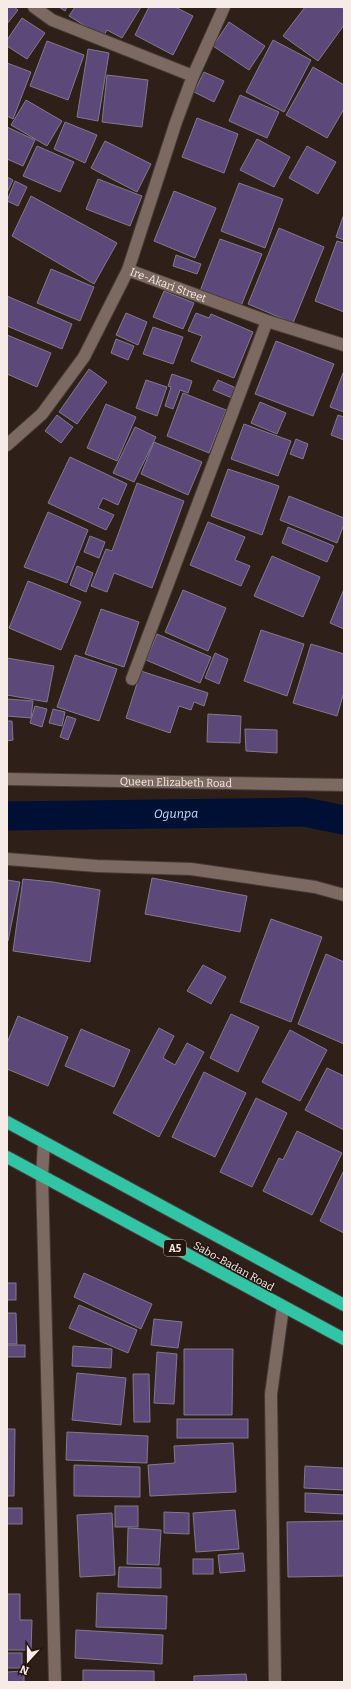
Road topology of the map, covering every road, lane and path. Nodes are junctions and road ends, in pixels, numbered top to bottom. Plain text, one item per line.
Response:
1 (34, 7) edge
2 (224, 7) edge
3 (192, 76) junction
4 (128, 270) junction
5 (267, 321) junction
6 (344, 345) edge
7 (7, 445) edge
8 (132, 679) dead end
9 (7, 779) edge
10 (344, 785) edge
11 (7, 859) edge
12 (344, 895) edge
13 (7, 1122) edge
14 (44, 1143) junction
15 (7, 1157) edge
16 (42, 1176) junction
17 (344, 1305) edge
18 (283, 1307) junction
19 (344, 1339) edge
20 (55, 1682) edge
21 (275, 1682) edge

1 - 3 street
2 - 3 street
3 - 4 street
4 - 5 street, Ire-Akari Street
4 - 7 street, Ire-Akari Street
5 - 6 street, Ire-Akari Street
5 - 8 street
9 - 10 street, Queen Elizabeth Road
11 - 12 street
13 - 14 highway, Sabo-Badan Road
14 - 16 street
14 - 17 highway, Sabo-Badan Road
15 - 16 highway, Sabo-Badan Road / A5
16 - 18 highway, Sabo-Badan Road / A5
16 - 20 street
18 - 19 highway, Sabo-Badan Road / A5
18 - 21 street

